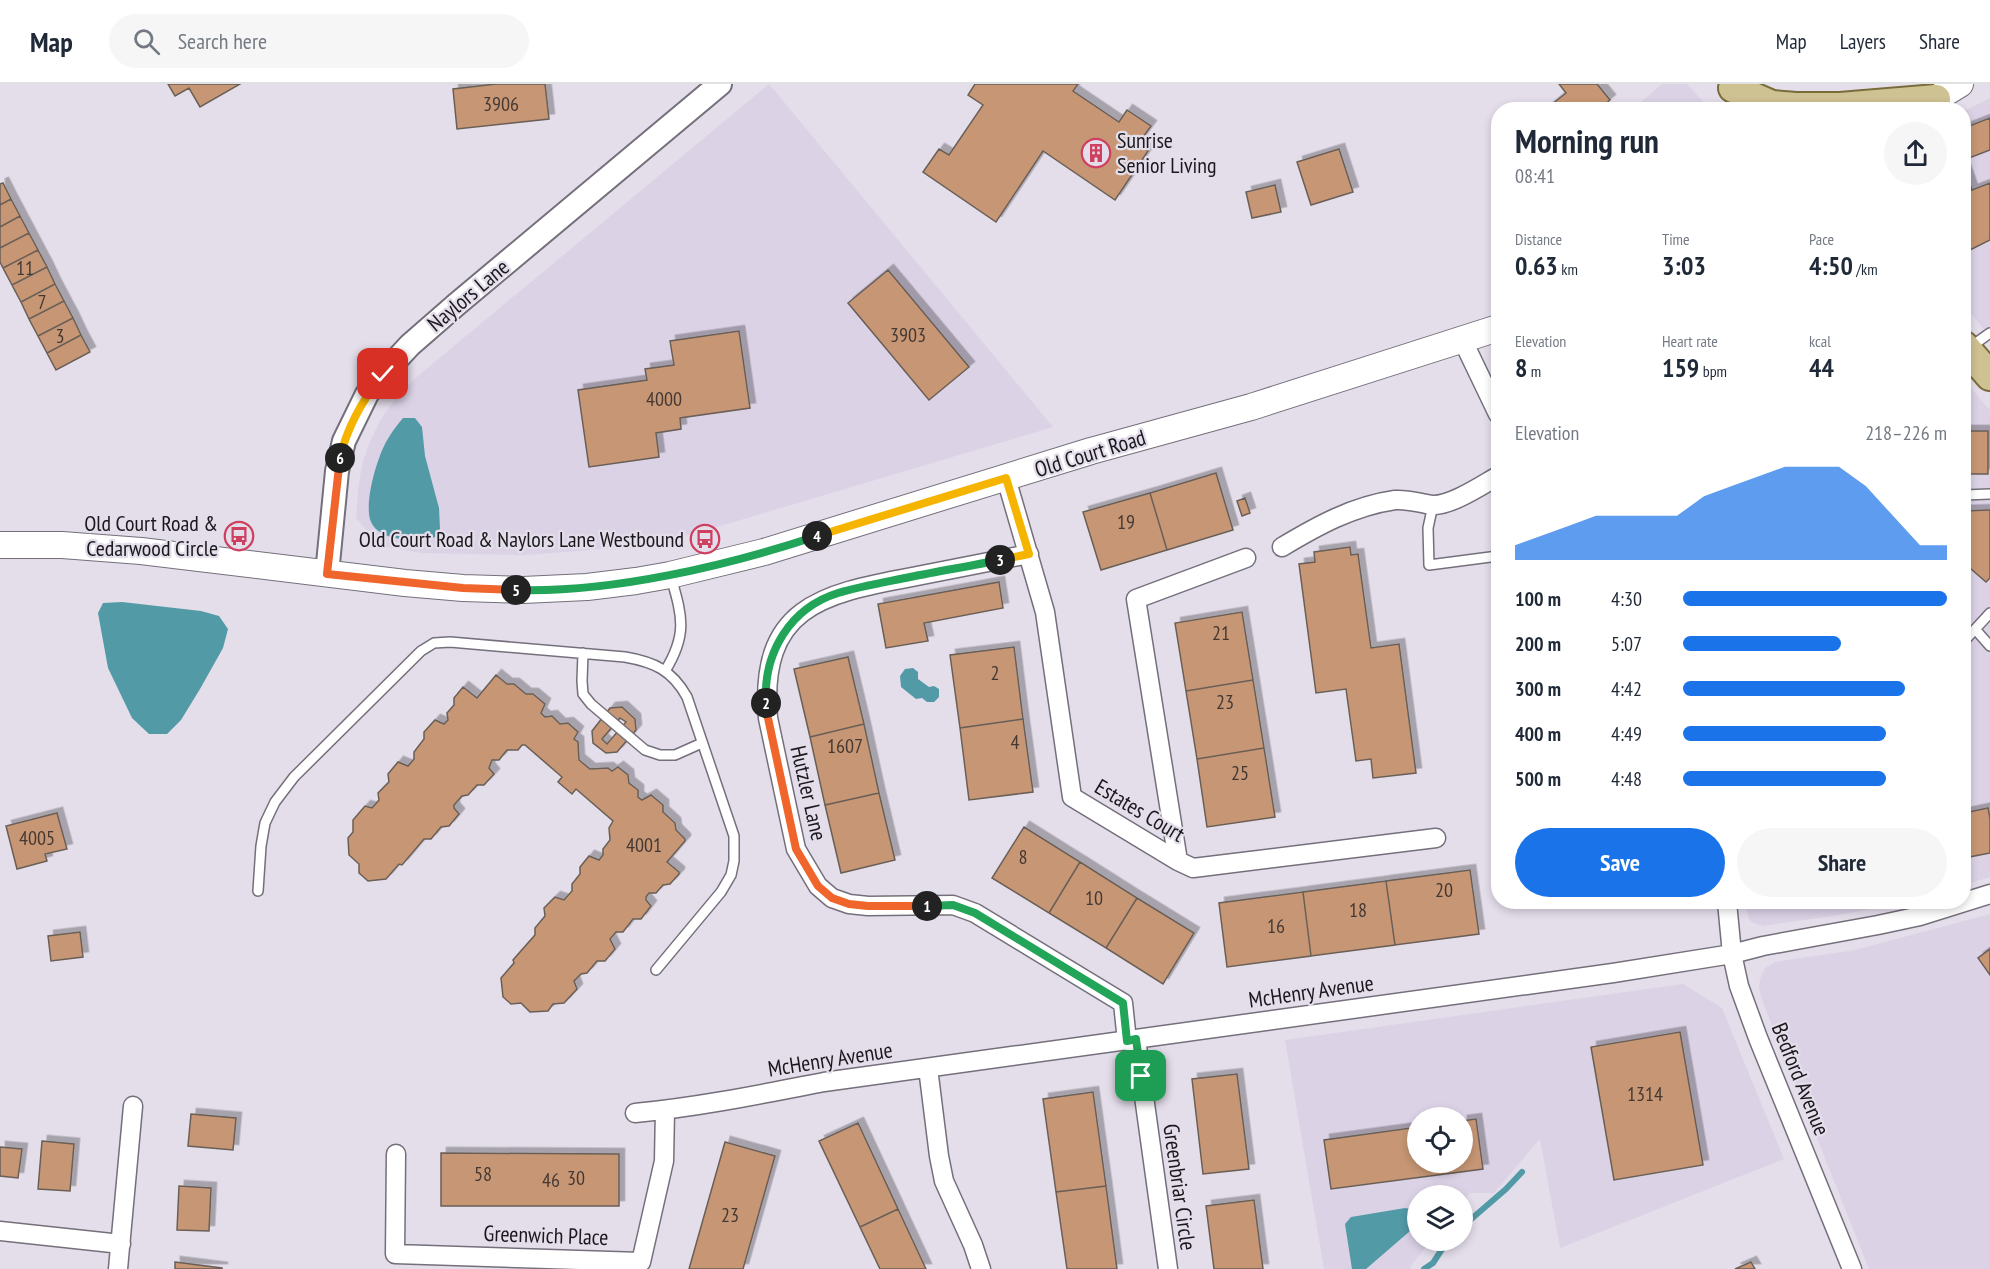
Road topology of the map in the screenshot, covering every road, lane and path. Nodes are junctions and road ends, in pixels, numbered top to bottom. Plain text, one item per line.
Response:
1 (720, 84) edge
2 (1960, 84) edge
3 (1730, 91) edge
4 (1743, 102) edge
5 (1763, 102) edge
6 (1930, 102) edge
7 (1491, 331) edge
8 (1990, 333) edge
9 (1463, 341) junction
10 (1971, 344) edge
11 (1971, 355) edge
12 (1990, 376) edge
13 (1491, 399) edge
14 (1006, 478) junction
15 (1491, 480) edge
16 (1990, 494) edge
17 (1971, 495) edge
18 (1433, 505) junction
19 (0, 545) edge
20 (1282, 547) dead end
21 (1029, 554) junction
22 (1491, 557) edge
23 (1246, 558) dead end
24 (327, 574) junction
25 (670, 574) junction
26 (1990, 613) edge
27 (1975, 629) junction
28 (1971, 634) edge
29 (1990, 646) edge
30 (583, 653) junction
31 (665, 671) junction
32 (702, 742) junction
33 (1436, 838) dead end
34 (1178, 861) junction
35 (258, 891) dead end
36 (1990, 894) edge
37 (1971, 900) edge
38 (1728, 909) edge
39 (1942, 909) edge
40 (1732, 954) junction
41 (656, 970) dead end
42 (1132, 1040) junction
43 (928, 1068) junction
44 (133, 1106) dead end
45 (665, 1110) junction
46 (635, 1113) dead end
47 (396, 1154) dead end
48 (0, 1231) edge
49 (121, 1244) junction
50 (118, 1269) edge
51 (981, 1269) edge
52 (1168, 1269) edge
53 (1852, 1269) edge

1 - 24 street, Naylors Lane
2 - 6 main road
3 - 4 main road
3 - 5 main road
7 - 9 main road, Old Court Road
8 - 10 lane
9 - 13 street
9 - 14 main road, Old Court Road
11 - 12 main road
14 - 21 street, Estates Court
14 - 25 main road, Old Court Road
15 - 18 street
16 - 17 lane
18 - 20 street
18 - 22 lane
19 - 24 main road, Old Court Road
21 - 34 street, Estates Court
21 - 42 street, Hutzler Lane
23 - 34 street
24 - 25 main road, Old Court Road
25 - 31 lane
26 - 27 lane
27 - 28 lane
27 - 29 lane
30 - 31 lane
30 - 32 lane
30 - 35 lane
31 - 32 lane
32 - 41 lane
33 - 34 street, Estates Court
36 - 37 street, McHenry Avenue
38 - 40 street, Bedford Avenue
39 - 40 street, McHenry Avenue
40 - 42 street, McHenry Avenue
40 - 53 street, Bedford Avenue
42 - 43 street, McHenry Avenue
42 - 52 street, Greenbriar Circle
43 - 45 street, McHenry Avenue
43 - 51 street
44 - 49 street
45 - 46 street, McHenry Avenue
45 - 47 street, Greenwich Place
48 - 49 street
49 - 50 street

